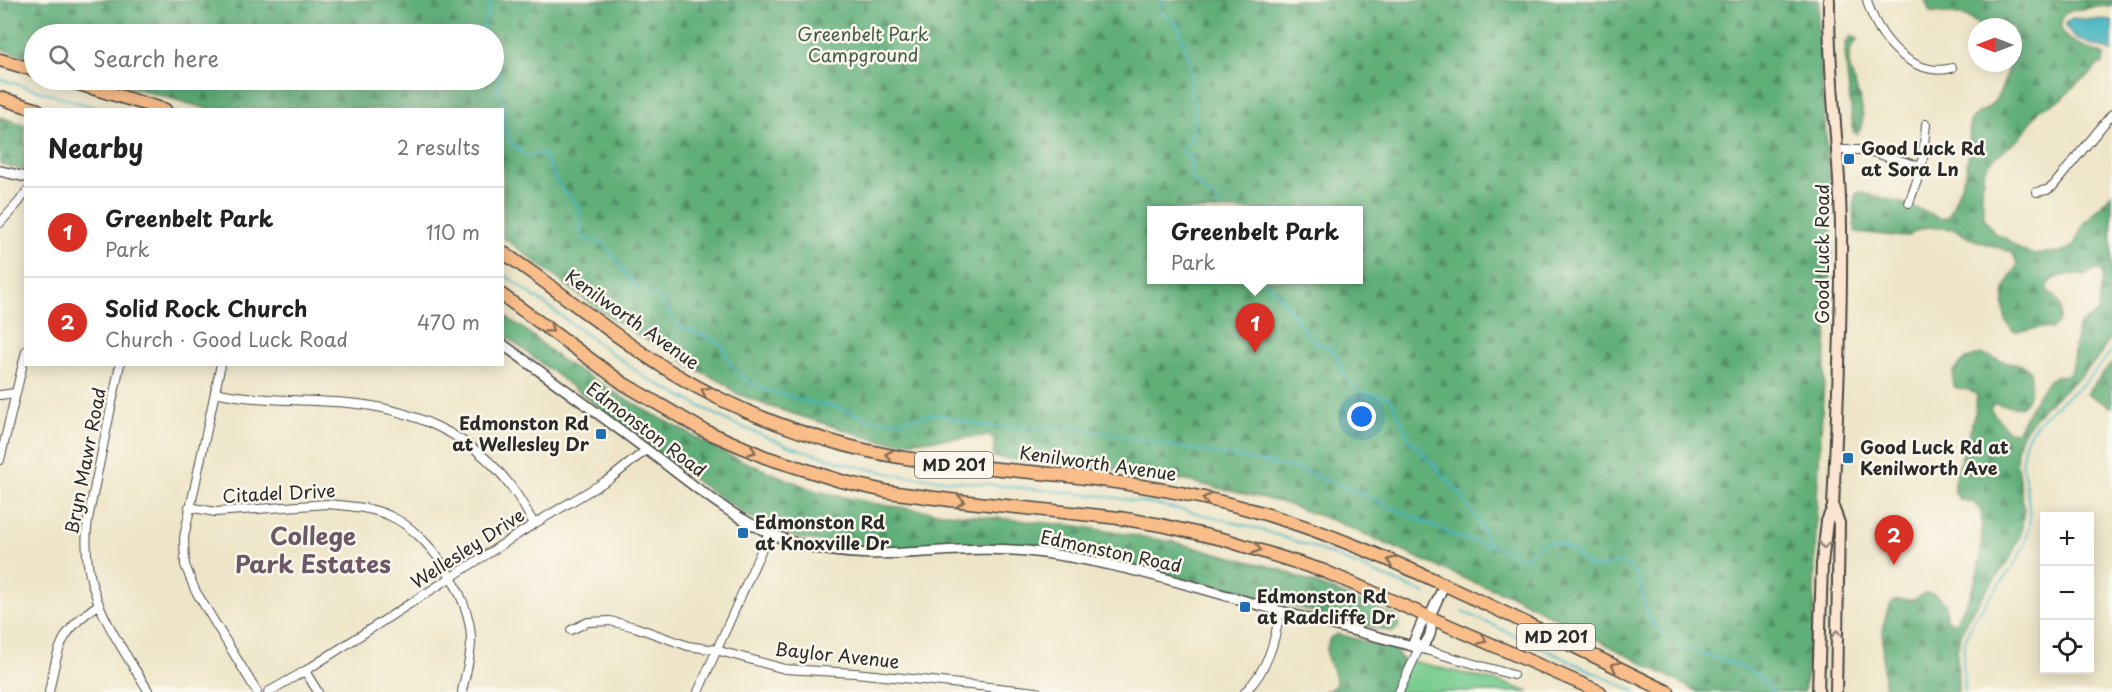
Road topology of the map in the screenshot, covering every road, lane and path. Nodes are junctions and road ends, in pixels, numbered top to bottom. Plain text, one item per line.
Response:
1 (1829, 0) edge
2 (1867, 0) edge
3 (0, 60) edge
4 (24, 67) edge
5 (1952, 68) dead end
6 (99, 90) edge
7 (0, 98) edge
8 (32, 108) edge
9 (158, 108) edge
10 (2112, 114) edge
11 (1926, 124) dead end
12 (1837, 150) junction
13 (1922, 166) junction
14 (0, 171) edge
15 (24, 177) edge
16 (2037, 192) dead end
17 (24, 195) edge
18 (1909, 203) dead end
19 (0, 223) edge
20 (504, 253) edge
21 (504, 296) edge
22 (504, 345) edge
23 (24, 359) edge
24 (120, 366) edge
25 (221, 366) edge
26 (15, 393) junction
27 (215, 393) junction
28 (0, 395) edge
29 (646, 450) junction
30 (0, 460) edge
31 (189, 507) junction
32 (1833, 507) junction
33 (534, 524) junction
34 (769, 532) junction
35 (451, 578) junction
36 (1444, 585) junction
37 (98, 605) junction
38 (1280, 611) junction
39 (1430, 616) junction
40 (571, 630) dead end
41 (1419, 648) junction
42 (716, 650) junction
43 (305, 670) junction
44 (1512, 675) dead end
45 (49, 692) edge
46 (148, 692) edge
47 (257, 692) edge
48 (268, 692) edge
49 (318, 692) edge
50 (462, 692) edge
51 (698, 692) edge
52 (1037, 692) edge
53 (1245, 692) edge
54 (1399, 692) edge
55 (1600, 692) edge
56 (1668, 692) edge
57 (1818, 692) edge
58 (1836, 692) edge

1 - 12 main road, Good Luck Road
2 - 5 street
3 - 4 main road
6 - 9 main road
7 - 8 main road
10 - 16 street
11 - 13 street
12 - 13 street
12 - 32 main road, Good Luck Road
13 - 18 street
14 - 15 street
17 - 19 street
36 -> 20 main road, Kenilworth Avenue / MD 201
21 -> 39 main road, MD 201
22 - 29 street, Edmonston Road
23 - 26 street
24 - 37 street, Bryn Mawr Road
25 - 27 street
26 - 28 street
26 - 30 street
27 - 31 street
27 - 33 street
29 - 33 street, Wellesley Drive
29 - 34 street, Edmonston Road
31 - 35 street, Citadel Drive
31 - 47 street
32 -> 57 main road, Good Luck Road
58 -> 32 main road, Good Luck Road
33 - 35 street, Wellesley Drive
34 - 38 street, Edmonston Road
34 - 42 street
35 - 43 street, Wellesley Drive
35 - 50 street, Citadel Drive
36 - 39 street
56 -> 36 main road, Kenilworth Avenue / MD 201
37 - 45 street
37 - 46 street, Bryn Mawr Road
38 - 41 street, Edmonston Road
38 - 53 street
39 - 41 street
39 -> 55 main road, MD 201
40 - 42 street, Baylor Avenue
41 - 44 street, Edmonston Road
41 - 54 street
42 - 51 street
42 - 52 street, Baylor Avenue
43 - 48 street, Wellesley Drive
43 - 49 street

